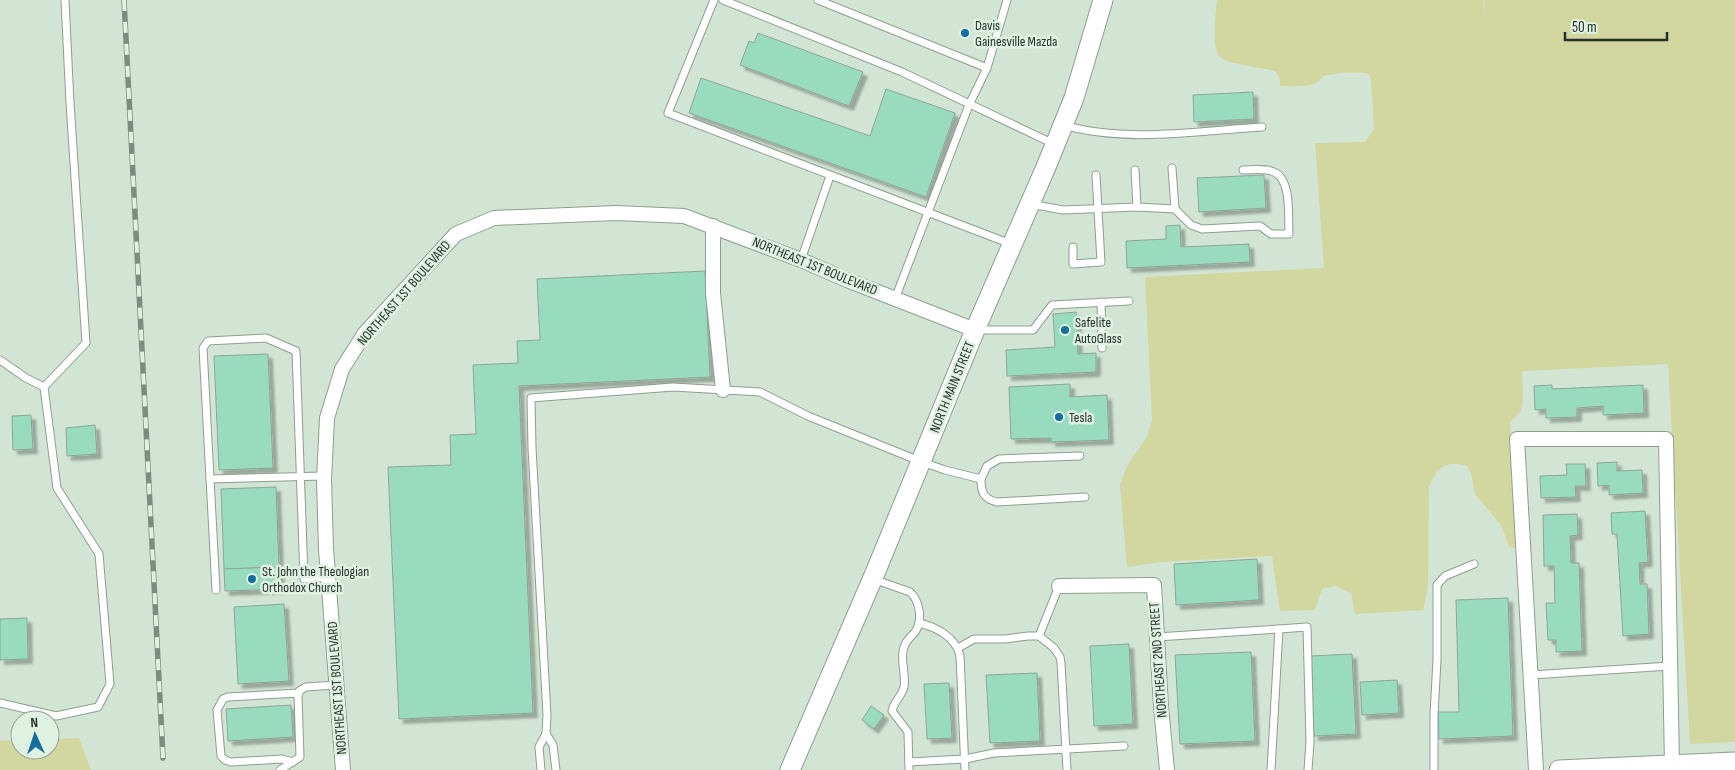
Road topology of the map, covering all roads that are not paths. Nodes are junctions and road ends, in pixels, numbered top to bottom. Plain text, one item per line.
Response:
1 (66, 0) edge
2 (714, 0) edge
3 (723, 0) edge
4 (818, 0) edge
5 (1007, 0) edge
6 (1103, 0) edge
7 (987, 68) junction
8 (969, 105) junction
9 (1062, 125) junction
10 (1262, 127) dead end
11 (1054, 144) junction
12 (1172, 168) dead end
13 (1135, 170) dead end
14 (1243, 170) dead end
15 (1096, 175) dead end
16 (830, 176) junction
17 (1030, 204) junction
18 (1137, 207) junction
19 (1098, 209) junction
20 (1175, 209) junction
21 (928, 213) junction
22 (713, 226) junction
23 (1012, 245) junction
24 (1073, 247) dead end
25 (801, 260) junction
26 (895, 299) junction
27 (1129, 301) dead end
28 (1100, 302) junction
29 (975, 330) junction
30 (1102, 348) dead end
31 (0, 360) edge
32 (44, 386) junction
33 (723, 390) junction
34 (1080, 456) dead end
35 (922, 462) junction
36 (299, 476) junction
37 (324, 476) junction
38 (210, 479) junction
39 (981, 479) junction
40 (1084, 497) dead end
41 (1474, 564) dead end
42 (328, 577) junction
43 (872, 579) junction
44 (1059, 586) joint
45 (216, 590) dead end
46 (919, 623) junction
47 (1279, 629) junction
48 (1039, 636) junction
49 (1157, 637) junction
50 (958, 648) junction
51 (1670, 666) junction
52 (1531, 675) junction
53 (336, 685) junction
54 (299, 693) junction
55 (0, 703) edge
56 (546, 734) junction
57 (1124, 746) dead end
58 (1066, 748) junction
59 (965, 759) junction
60 (292, 762) junction
61 (909, 762) junction
62 (1735, 762) edge
63 (1672, 765) junction
64 (1605, 769) edge
65 (280, 770) edge
66 (343, 770) edge
67 (541, 770) edge
68 (556, 770) edge
69 (790, 770) edge
70 (909, 770) edge
71 (966, 770) edge
72 (1067, 770) edge
73 (1167, 770) edge
74 (1271, 770) edge
75 (1308, 770) edge
76 (1434, 770) edge
77 (1536, 770) edge
78 (1559, 770) edge

1 - 32 lane
2 - 16 lane
3 - 8 lane
4 - 7 lane
5 - 7 lane
6 - 9 main road, NORTH MAIN STREET
7 - 8 lane
8 - 11 lane
8 - 21 lane
9 - 10 lane
9 - 11 main road, NORTH MAIN STREET
11 - 17 main road, NORTH MAIN STREET
12 - 20 lane
13 - 18 lane
14 - 20 lane
15 - 19 lane
16 - 21 lane
16 - 25 lane
17 - 19 lane
17 - 23 main road, NORTH MAIN STREET
18 - 19 lane
18 - 20 lane
19 - 24 lane
21 - 23 lane
21 - 26 lane
22 - 25 street, NORTHEAST 1ST BOULEVARD
22 - 33 street
22 - 37 street, NORTHEAST 1ST BOULEVARD
23 - 29 main road, NORTH MAIN STREET
25 - 26 street, NORTHEAST 1ST BOULEVARD
26 - 29 street, NORTHEAST 1ST BOULEVARD
27 - 28 lane
28 - 29 lane
28 - 30 lane
29 - 35 main road, NORTH MAIN STREET
31 - 32 lane
32 - 55 lane
33 - 35 lane
33 - 56 lane
34 - 39 lane
35 - 39 lane
35 - 43 main road, NORTH MAIN STREET
36 - 37 lane
36 - 38 lane
36 - 38 lane
36 - 42 lane
37 - 42 street, NORTHEAST 1ST BOULEVARD
38 - 45 lane
39 - 40 lane
41 - 76 lane
42 - 53 street, NORTHEAST 1ST BOULEVARD
43 - 46 lane
43 - 69 main road, NORTH MAIN STREET
44 - 48 lane
44 - 49 street, NORTHEAST 2ND STREET
46 - 50 lane
46 - 61 lane
47 - 49 lane
47 - 74 lane
47 - 75 lane
48 - 50 lane
48 - 58 lane
49 - 73 street, NORTHEAST 2ND STREET
50 - 59 lane
51 - 52 lane
51 - 52 street
51 - 63 street
52 - 77 street
53 - 54 lane
53 - 66 street, NORTHEAST 1ST BOULEVARD
54 - 60 lane
54 - 60 lane
56 - 67 lane
56 - 68 lane
57 - 58 lane
58 - 59 lane
58 - 72 lane
59 - 61 lane
59 - 71 lane
60 - 65 lane
61 - 70 lane
62 - 63 main road
63 - 64 main road
64 - 78 main road

